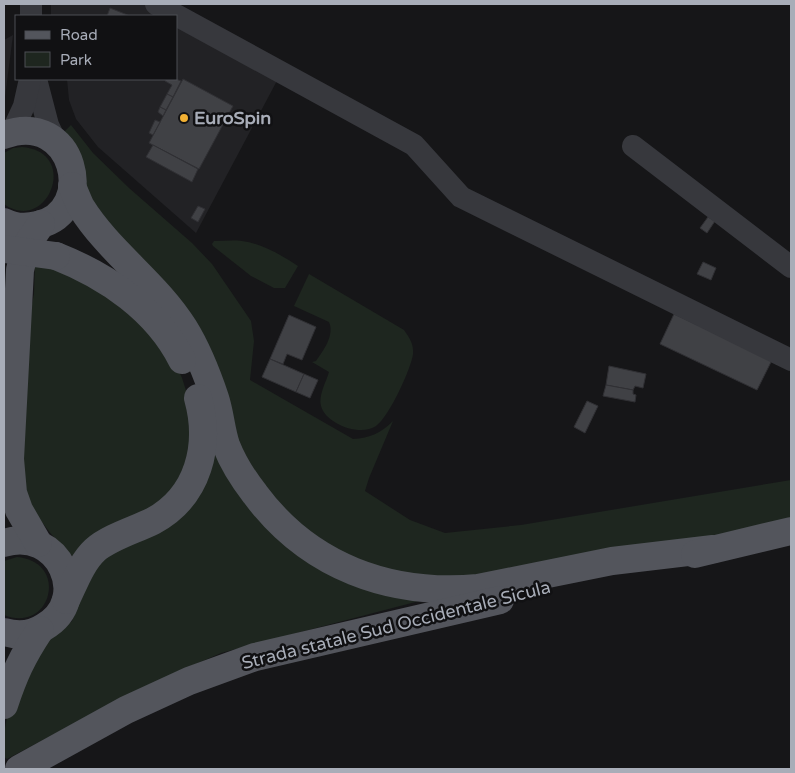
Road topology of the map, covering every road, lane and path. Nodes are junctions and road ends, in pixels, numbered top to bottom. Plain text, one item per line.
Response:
1 (156, 4) edge
2 (176, 15) edge
3 (178, 16) edge
4 (30, 80) edge
5 (36, 80) edge
6 (8, 134) edge
7 (56, 142) junction
8 (634, 146) dead end
9 (72, 186) junction
10 (4, 222) edge
11 (41, 224) junction
12 (4, 249) edge
13 (791, 267) edge
14 (791, 360) edge
15 (791, 530) edge
16 (4, 543) edge
17 (38, 543) junction
18 (713, 549) junction
19 (66, 600) junction
20 (40, 630) junction
21 (4, 632) edge
22 (4, 705) edge
23 (19, 769) edge

1 - 2 street
3 - 14 street
4 - 6 street
5 - 7 street
6 - 7 main road
7 - 9 main road
8 - 13 street
9 - 11 main road
9 - 18 main road
10 - 11 main road
11 - 17 main road
12 - 19 main road, bridge
15 - 18 main road, Strada statale Sud Occidentale Sicula
16 - 17 main road
17 - 19 main road
18 - 23 main road, Strada statale Sud Occidentale Sicula
19 - 20 main road
20 - 21 main road
20 - 22 main road

